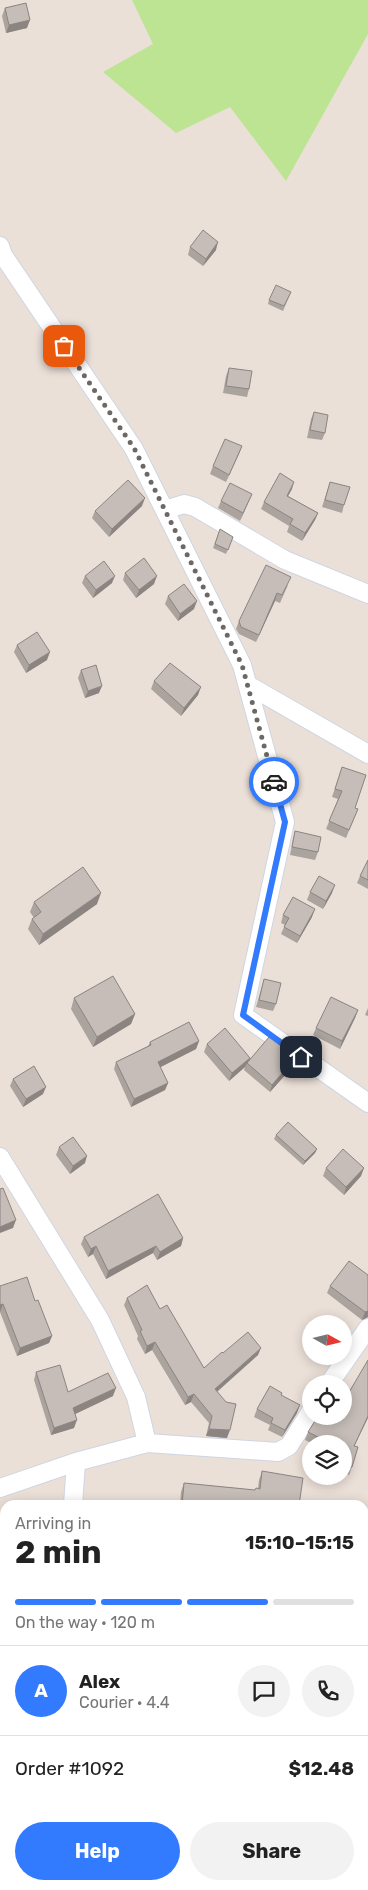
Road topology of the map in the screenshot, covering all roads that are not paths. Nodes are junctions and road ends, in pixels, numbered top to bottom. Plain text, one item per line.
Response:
1 (0, 246) edge
2 (164, 510) junction
3 (368, 594) edge
4 (248, 685) junction
5 (368, 754) edge
6 (368, 1103) edge
7 (0, 1157) edge
8 (368, 1328) edge
9 (335, 1375) edge
10 (302, 1425) edge
11 (147, 1443) junction
12 (76, 1462) junction
13 (0, 1488) edge
14 (74, 1500) edge

1 - 2 street
2 - 3 street
2 - 4 street
4 - 5 street
4 - 6 street
7 - 11 street
8 - 9 street
10 - 11 street
11 - 12 street
12 - 13 street
12 - 14 street

